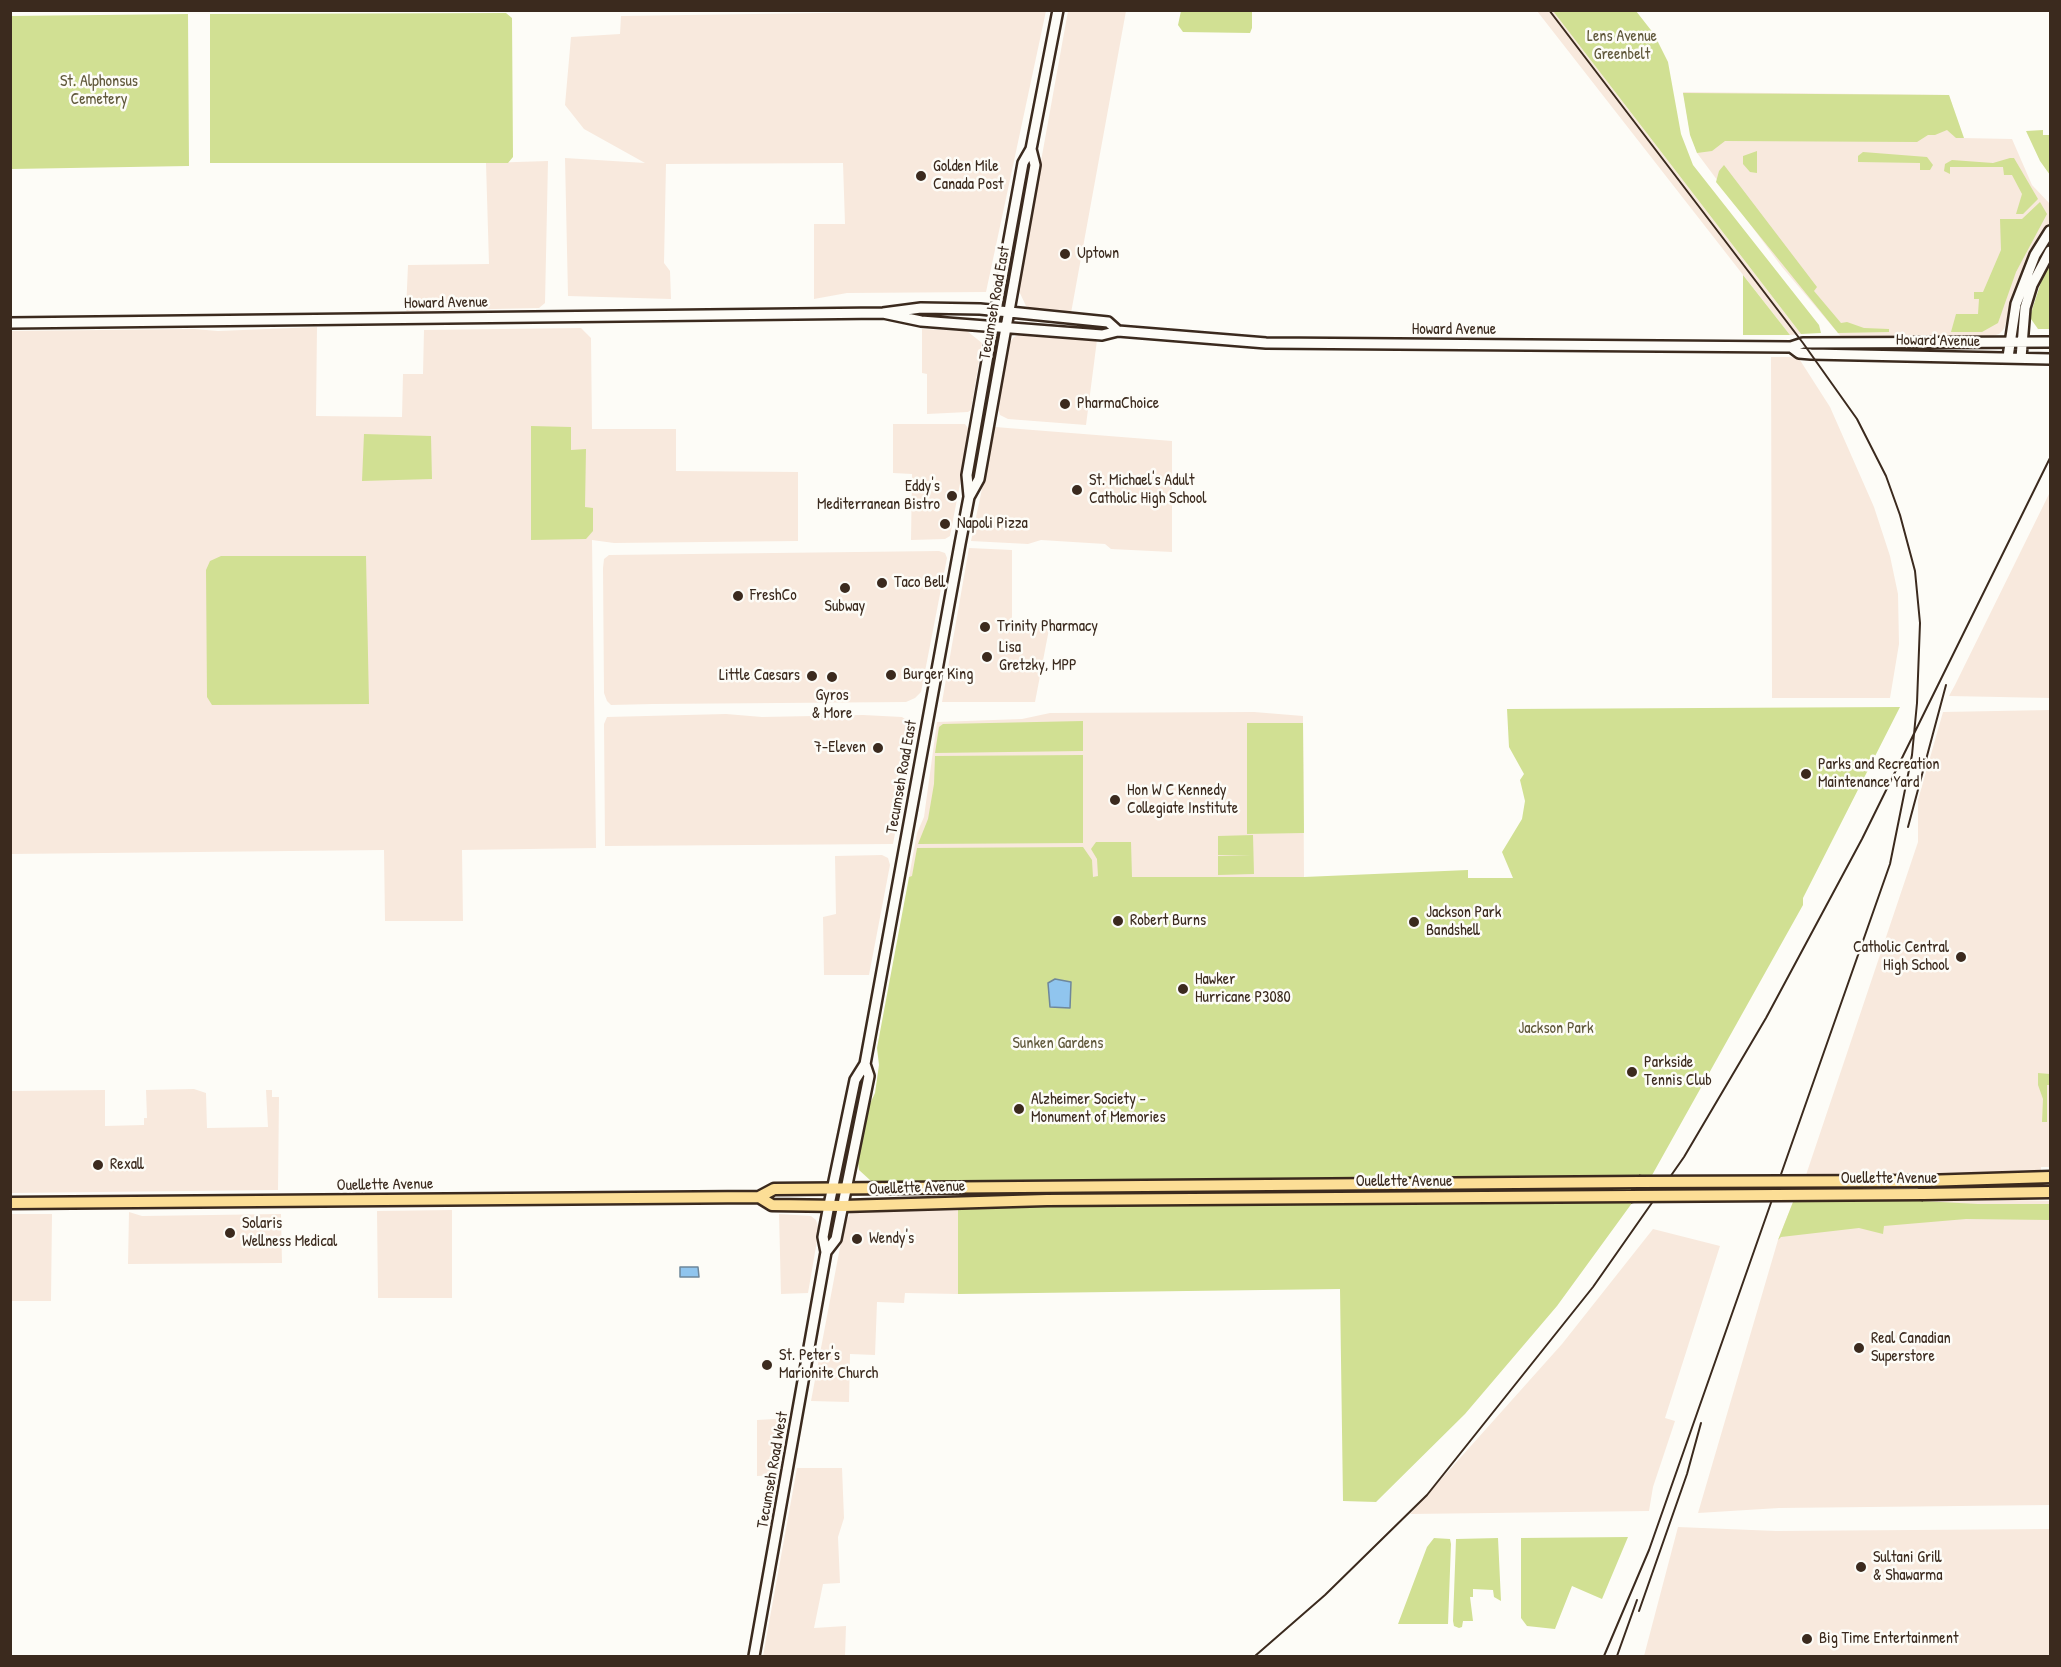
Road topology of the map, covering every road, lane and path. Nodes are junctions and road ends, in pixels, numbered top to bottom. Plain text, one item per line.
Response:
1 (1058, 10) edge
2 (1031, 149) junction
3 (2050, 231) edge
4 (2050, 251) edge
5 (996, 310) junction
6 (1008, 312) junction
7 (883, 313) junction
8 (10, 323) edge
9 (994, 325) junction
10 (1006, 327) junction
11 (1118, 331) junction
12 (2009, 340) junction
13 (2022, 340) junction
14 (2050, 342) edge
15 (1791, 347) junction
16 (2008, 357) junction
17 (2021, 358) junction
18 (2050, 359) edge
19 (969, 496) junction
20 (865, 1064) junction
21 (2050, 1177) edge
22 (832, 1189) junction
23 (846, 1190) junction
24 (2050, 1192) edge
25 (759, 1197) junction
26 (10, 1203) edge
27 (829, 1206) junction
28 (843, 1206) junction
29 (826, 1252) junction
30 (754, 1656) edge

1 - 2 main road, Tecumseh Road East
2 - 5 main road, Tecumseh Road East
2 - 6 main road, Tecumseh Road East
3 - 12 main road
4 - 13 main road
5 - 6 main road, Howard Avenue
5 - 7 main road, Howard Avenue
5 - 9 main road, Tecumseh Road East
6 - 10 main road, Tecumseh Road East
6 - 11 main road, Howard Avenue
7 - 8 main road, Howard Avenue
7 - 9 main road, Howard Avenue
9 - 10 main road, Howard Avenue
9 - 19 main road, Tecumseh Road East
10 - 11 main road, Howard Avenue
10 - 19 main road, Tecumseh Road East
11 - 15 main road, Howard Avenue
12 - 13 main road, Howard Avenue
12 - 15 main road, Howard Avenue
12 - 16 main road
13 - 14 main road, Howard Avenue
13 - 17 main road
15 - 16 main road, Howard Avenue
16 - 17 main road, Howard Avenue
17 - 18 main road, Howard Avenue
19 - 20 main road, Tecumseh Road East
20 - 22 main road, Tecumseh Road East
20 - 23 main road, Tecumseh Road East
21 - 23 main road, Ouellette Avenue, bridge
22 - 23 main road, Ouellette Avenue
22 - 25 main road, Ouellette Avenue
22 - 27 main road, Tecumseh Road East
23 - 28 main road, Tecumseh Road West
24 - 28 main road, Ouellette Avenue, bridge
25 - 26 main road, Ouellette Avenue
25 - 27 main road, Ouellette Avenue
27 - 28 main road, Ouellette Avenue
27 - 29 main road, Tecumseh Road West
28 - 29 main road, Tecumseh Road West
29 - 30 main road, Tecumseh Road West

